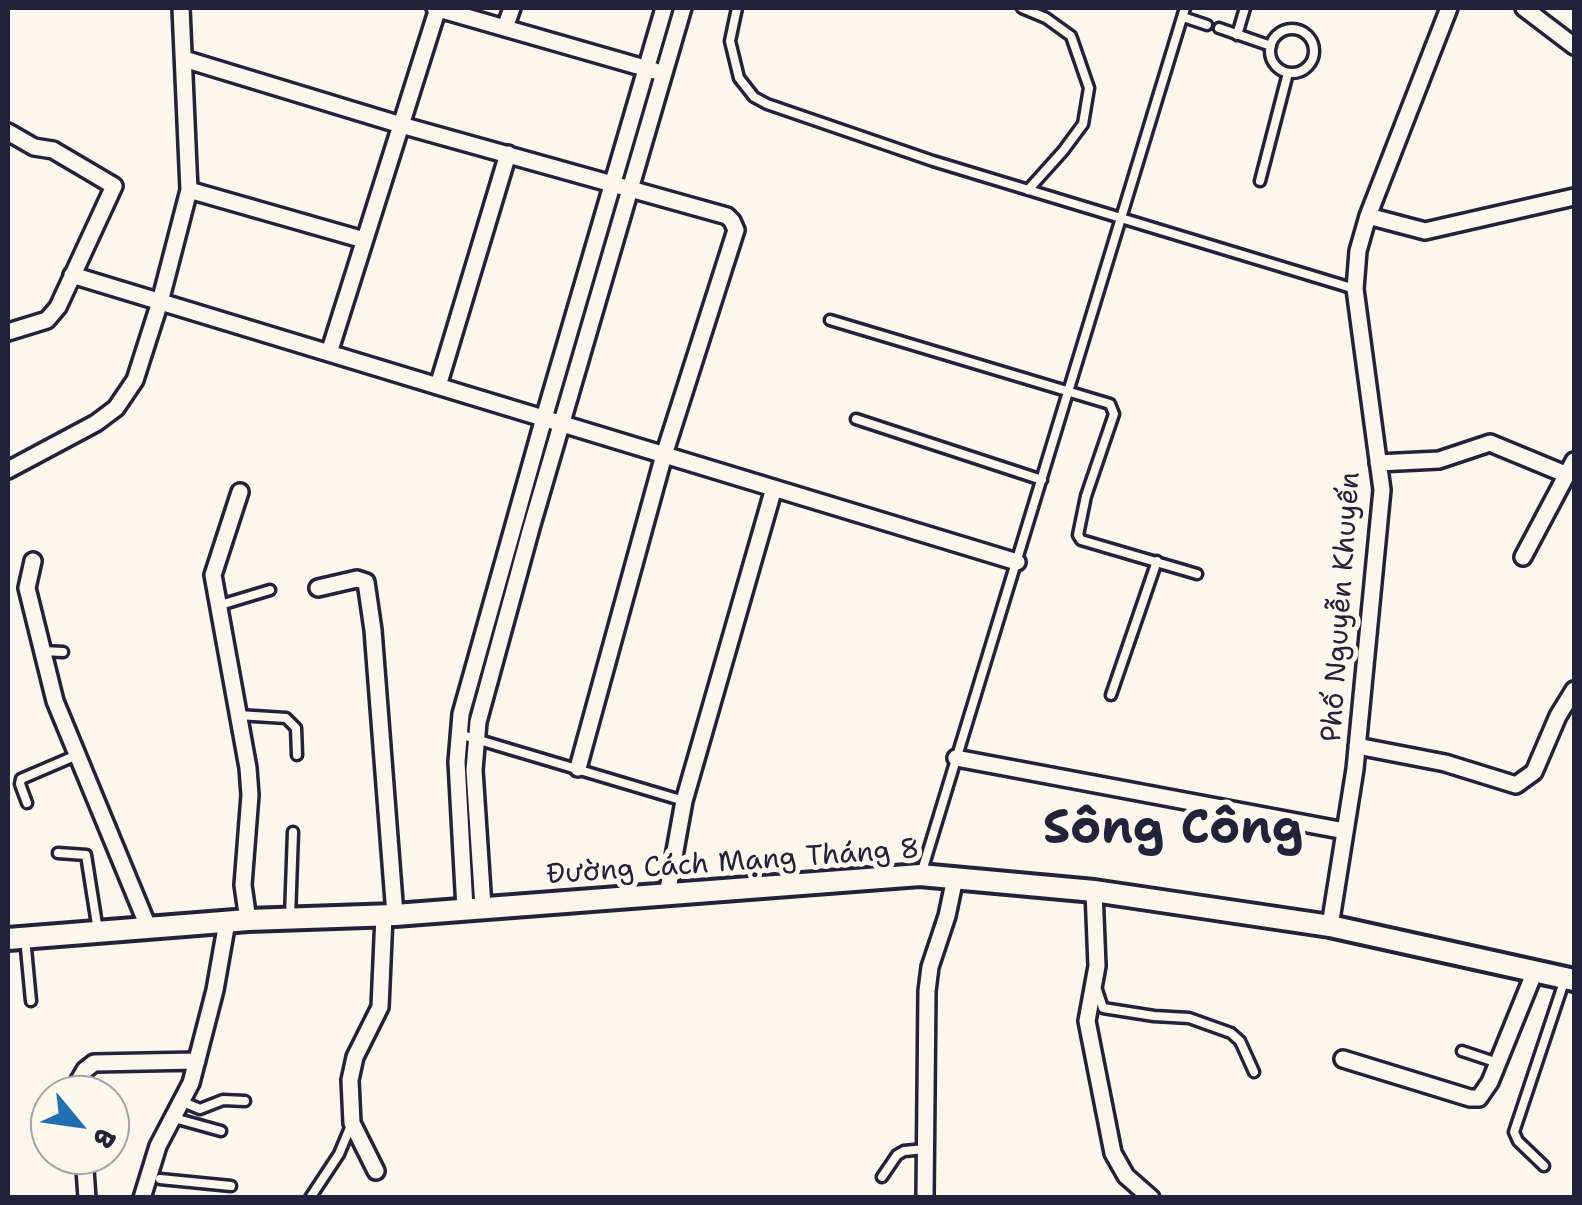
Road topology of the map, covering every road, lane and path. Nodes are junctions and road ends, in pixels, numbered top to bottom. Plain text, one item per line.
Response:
1 (181, 8) edge
2 (436, 8) edge
3 (512, 8) edge
4 (664, 8) edge
5 (683, 8) edge
6 (737, 8) edge
7 (1022, 8) edge
8 (1245, 8) edge
9 (1449, 8) edge
10 (1524, 8) edge
11 (1184, 12) edge
12 (1206, 25) dead end
13 (506, 28) junction
14 (1218, 28) dead end
15 (1237, 35) junction
16 (1270, 46) junction
17 (1574, 46) edge
18 (184, 59) junction
19 (646, 68) junction
20 (664, 73) junction
21 (1288, 73) junction
22 (401, 125) junction
23 (8, 132) edge
24 (508, 154) junction
25 (1260, 181) dead end
26 (612, 184) junction
27 (630, 188) junction
28 (189, 190) junction
29 (1028, 190) junction
30 (1574, 197) edge
31 (1368, 216) junction
32 (1121, 219) junction
33 (364, 240) junction
34 (72, 276) junction
35 (1355, 289) junction
36 (160, 302) junction
37 (830, 320) dead end
38 (8, 332) edge
39 (328, 353) junction
40 (438, 386) junction
41 (1069, 392) junction
42 (544, 418) junction
43 (856, 420) dead end
44 (561, 424) junction
45 (664, 455) junction
46 (1378, 463) junction
47 (1570, 468) edge
48 (8, 470) edge
49 (1042, 480) junction
50 (774, 488) junction
51 (240, 492) dead end
52 (514, 523) junction
53 (530, 528) junction
54 (1523, 556) dead end
55 (33, 561) dead end
56 (1017, 562) junction
57 (1157, 562) junction
58 (1197, 574) dead end
59 (318, 588) dead end
60 (270, 590) dead end
61 (217, 606) junction
62 (41, 651) junction
63 (63, 652) dead end
64 (1574, 690) edge
65 (1111, 696) dead end
66 (238, 715) junction
67 (458, 734) junction
68 (476, 737) junction
69 (1357, 746) junction
70 (297, 755) dead end
71 (77, 756) junction
72 (956, 758) junction
73 (578, 768) junction
74 (684, 801) junction
75 (27, 803) dead end
76 (1345, 831) junction
77 (293, 832) dead end
78 (58, 854) dead end
79 (920, 875) junction
80 (955, 878) junction
81 (1094, 891) junction
82 (667, 895) junction
83 (474, 908) junction
84 (389, 915) junction
85 (290, 918) junction
86 (248, 920) junction
87 (227, 922) junction
88 (1330, 926) junction
89 (149, 929) junction
90 (98, 933) junction
91 (16, 938) edge
92 (1535, 971) junction
93 (1570, 979) edge
94 (1096, 981) junction
95 (32, 1001) dead end
96 (1462, 1051) dead end
97 (1343, 1059) dead end
98 (196, 1061) junction
99 (1498, 1062) junction
100 (1254, 1072) dead end
101 (82, 1075) edge
102 (183, 1102) junction
103 (245, 1102) dead end
104 (174, 1118) junction
105 (352, 1123) junction
106 (221, 1131) dead end
107 (925, 1149) junction
108 (1544, 1166) dead end
109 (376, 1171) dead end
110 (882, 1177) dead end
111 (154, 1179) junction
112 (230, 1186) dead end
113 (142, 1198) edge
114 (310, 1198) edge
115 (925, 1198) edge
116 (1151, 1198) edge

1 - 18 street
2 - 13 street
2 - 22 street
3 - 13 street
4 - 19 street
5 - 20 street
6 - 29 lane
7 - 29 lane
8 - 15 lane
9 - 31 street, Phố Nguyễn Khuyến
10 - 17 street
11 - 12 lane
11 - 32 lane
13 - 19 street
14 - 15 lane
15 - 16 lane
16 - 21 lane
16 - 21 lane
18 - 22 street
18 - 28 street
19 - 20 street
19 - 26 street
20 - 27 street
21 - 25 lane
22 - 24 street
22 - 33 street
23 - 34 street
24 - 26 street
24 - 40 street
26 - 27 street
26 - 42 street
27 - 44 street
27 - 45 street
28 - 33 street
28 - 36 street
29 - 32 lane
30 - 31 street
31 - 35 street, Phố Nguyễn Khuyến
32 - 35 lane
32 - 41 lane
33 - 39 street
34 - 36 street
34 - 38 street
35 - 46 street, Phố Nguyễn Khuyến
36 - 39 street
36 - 48 street
37 - 41 lane
39 - 40 street
40 - 42 street
41 - 49 lane
41 - 57 lane
42 - 44 street
42 - 52 street
43 - 49 lane
44 - 45 street
44 - 53 street
45 - 50 street
45 - 73 street
46 - 47 street
46 - 69 street, Phố Nguyễn Khuyến
47 - 54 street
49 - 56 lane
50 - 56 street
50 - 74 street
51 - 61 street
52 - 53 street
52 - 67 street
53 - 68 street
55 - 62 street
56 - 72 lane
57 - 58 lane
57 - 65 lane
59 - 84 street
60 - 61 lane
61 - 66 street
62 - 63 lane
62 - 71 street
64 - 69 street
66 - 70 lane
66 - 86 street
67 - 68 lane
67 - 83 street
68 - 73 lane
68 - 83 street
69 - 76 street, Phố Nguyễn Khuyến
71 - 75 lane
71 - 89 street
72 - 76 street
72 - 79 lane
73 - 74 lane
74 - 82 street
76 - 88 street, Phố Nguyễn Khuyến
77 - 85 lane
78 - 90 lane
79 - 80 street, Đường Cách Mạng Tháng 8
79 - 82 street, Đường Cách Mạng Tháng 8
80 - 81 street, Đường Cách Mạng Tháng 8
80 - 107 street
81 - 88 street, Đường Cách Mạng Tháng 8
81 - 94 street
82 - 83 street, Đường Cách Mạng Tháng 8
83 - 84 street, Đường Cách Mạng Tháng 8
84 - 85 street, Đường Cách Mạng Tháng 8
84 - 105 street
85 - 86 street, Đường Cách Mạng Tháng 8
86 - 87 street, Đường Cách Mạng Tháng 8
87 - 89 street, Đường Cách Mạng Tháng 8
87 - 98 street
88 - 92 street, Đường Cách Mạng Tháng 8
89 - 90 street, Đường Cách Mạng Tháng 8
90 - 91 street, Đường Cách Mạng Tháng 8
91 - 95 lane
92 - 93 street, Đường Cách Mạng Tháng 8
92 - 99 street
93 - 108 lane
94 - 100 lane
94 - 116 street
96 - 99 lane
97 - 99 street
98 - 101 street
98 - 102 street
102 - 103 lane
102 - 104 street
104 - 106 lane
104 - 111 street
105 - 109 street
105 - 114 lane
107 - 110 lane
107 - 115 street
111 - 112 lane
111 - 113 street

